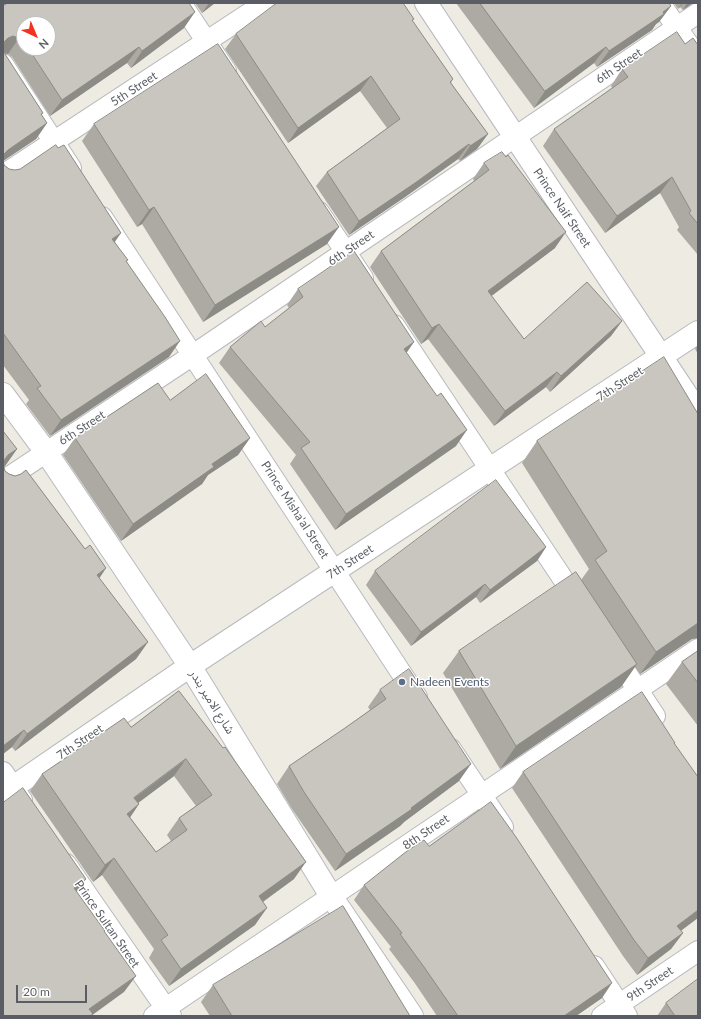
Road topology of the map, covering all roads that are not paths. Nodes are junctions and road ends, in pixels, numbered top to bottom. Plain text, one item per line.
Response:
1 (181, 3) edge
2 (265, 3) edge
3 (426, 3) edge
4 (660, 3) edge
5 (698, 13) edge
6 (677, 27) junction
7 (206, 41) junction
8 (698, 58) edge
9 (3, 64) edge
10 (237, 87) edge
11 (515, 137) junction
12 (54, 142) junction
13 (3, 175) edge
14 (80, 182) edge
15 (311, 199) edge
16 (93, 202) edge
17 (346, 252) junction
18 (372, 291) edge
19 (385, 311) edge
20 (698, 332) edge
21 (193, 355) junction
22 (661, 356) junction
23 (3, 394) edge
24 (698, 412) edge
25 (46, 452) junction
26 (490, 469) junction
27 (3, 481) edge
28 (335, 572) junction
29 (590, 618) edge
30 (602, 638) edge
31 (698, 649) edge
32 (190, 666) junction
33 (637, 690) junction
34 (426, 709) edge
35 (663, 729) edge
36 (443, 736) edge
37 (6, 785) edge
38 (482, 795) junction
39 (31, 814) edge
40 (512, 840) edge
41 (58, 852) edge
42 (331, 896) junction
43 (698, 951) edge
44 (585, 952) edge
45 (623, 1010) edge
46 (164, 1013) edge
47 (412, 1016) edge
48 (602, 1016) edge

1 - 7 street
2 - 7 street, 5th Street
3 - 11 street, Prince Naif Street
4 - 6 street
5 - 6 street, 6th Street
6 - 8 street
6 - 11 street, 6th Street
7 - 10 street
7 - 12 street, 5th Street
9 - 12 street
11 - 17 street, 6th Street
11 - 22 street, Prince Naif Street
12 - 13 street, 5th Street
12 - 14 street
15 - 17 street
16 - 21 street, Prince Misha'al Street
17 - 18 street
17 - 21 street, 6th Street
19 - 26 street
20 - 22 street, 7th Street
21 - 25 street, 6th Street
21 - 28 street, Prince Misha'al Street
22 - 24 street, Prince Naif Street
22 - 26 street, 7th Street
23 - 25 street, شارع الامير بندر
25 - 27 street, 6th Street
25 - 32 street, شارع الامير بندر
26 - 28 street, 7th Street
26 - 29 street
28 - 32 street, 7th Street
28 - 34 street, Prince Misha'al Street
30 - 33 street
31 - 33 street, 8th Street
32 - 37 street, 7th Street
32 - 42 street, شارع الامير بندر
33 - 35 street
33 - 38 street, 8th Street
36 - 38 street
37 - 39 street
38 - 40 street
38 - 42 street, 8th Street
41 - 46 street, Prince Sultan Street
42 - 46 street, 8th Street
42 - 47 street, شارع الامير بندر
43 - 45 street, 9th Street
44 - 45 street
45 - 48 street, 9th Street

